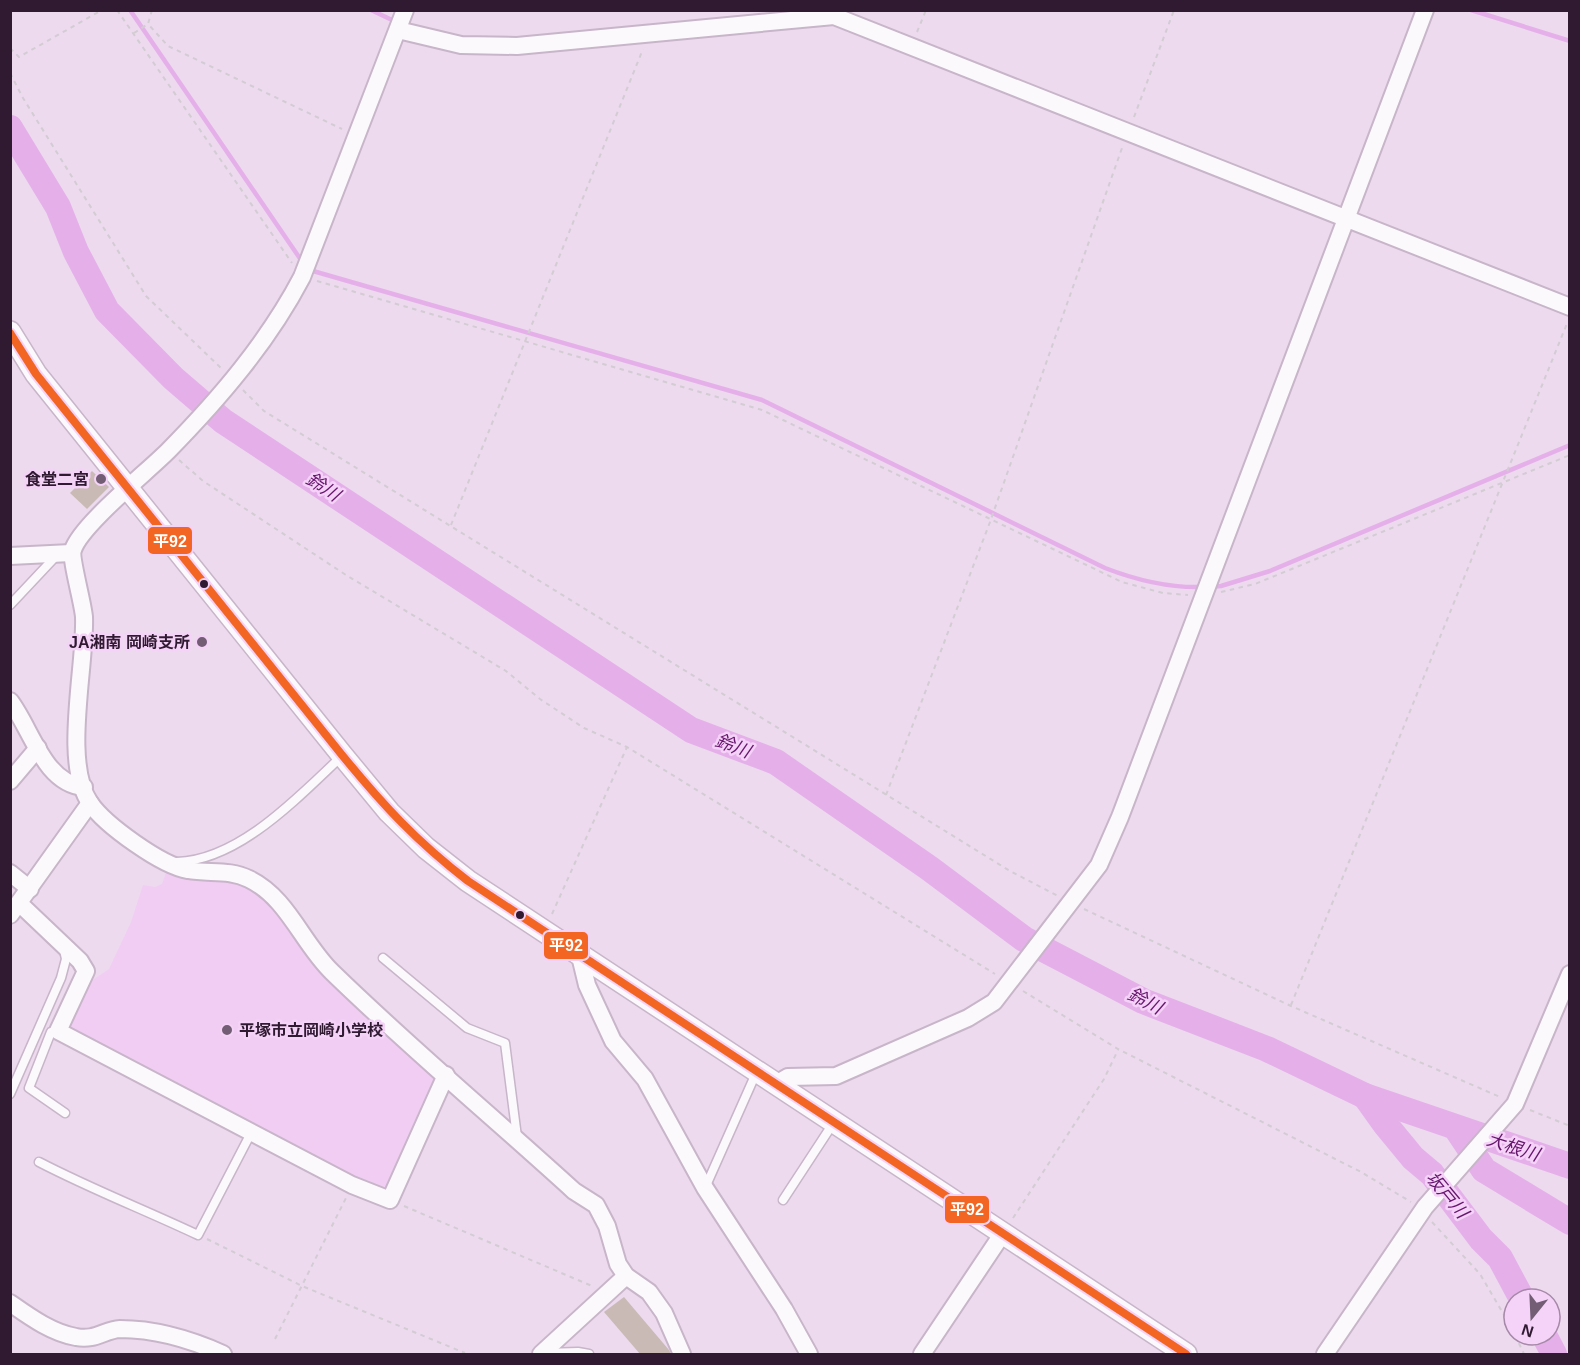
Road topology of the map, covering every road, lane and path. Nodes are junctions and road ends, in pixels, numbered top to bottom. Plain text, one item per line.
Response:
1 (102, 10) edge
2 (117, 10) edge
3 (152, 10) edge
4 (405, 10) edge
5 (926, 10) edge
6 (1174, 10) edge
7 (1425, 10) edge
8 (148, 24) junction
9 (398, 30) junction
10 (134, 33) junction
11 (650, 33) junction
12 (912, 46) junction
13 (10, 48) edge
14 (10, 73) edge
15 (1128, 133) junction
16 (357, 136) junction
17 (1345, 219) junction
18 (302, 277) junction
19 (1569, 307) edge
20 (1569, 318) edge
21 (10, 332) edge
22 (525, 341) junction
23 (233, 379) junction
24 (169, 450) junction
25 (1569, 455) edge
26 (1504, 481) junction
27 (129, 489) junction
28 (990, 522) junction
29 (450, 526) junction
30 (64, 553) junction
31 (10, 556) edge
32 (1205, 593) junction
33 (10, 605) edge
34 (10, 701) edge
35 (627, 747) junction
36 (38, 748) junction
37 (342, 755) junction
38 (10, 781) edge
39 (87, 795) junction
40 (886, 795) junction
41 (168, 862) junction
42 (10, 873) edge
43 (30, 889) junction
44 (1070, 902) junction
45 (15, 909) edge
46 (544, 931) junction
47 (63, 945) junction
48 (580, 956) junction
49 (383, 958) dead end
50 (1569, 974) edge
51 (1009, 981) junction
52 (1290, 1006) junction
53 (58, 1030) junction
54 (1118, 1049) junction
55 (757, 1070) junction
56 (446, 1075) junction
57 (776, 1084) junction
58 (10, 1094) edge
59 (1515, 1104) junction
60 (65, 1113) dead end
61 (834, 1122) junction
62 (1569, 1126) edge
63 (251, 1133) junction
64 (518, 1140) junction
65 (39, 1162) dead end
66 (352, 1185) junction
67 (705, 1188) junction
68 (390, 1200) junction
69 (783, 1200) dead end
70 (1422, 1212) junction
71 (1003, 1233) junction
72 (198, 1235) junction
73 (626, 1276) junction
74 (302, 1286) junction
75 (608, 1293) junction
76 (10, 1303) edge
77 (1502, 1312) edge
78 (274, 1339) dead end
79 (465, 1353) dead end
80 (223, 1354) edge
81 (541, 1354) edge
82 (589, 1354) edge
83 (682, 1354) edge
84 (809, 1354) edge
85 (922, 1354) edge
86 (1186, 1354) edge
87 (1325, 1354) edge

1 - 13 path
2 - 10 path
3 - 8 path
4 - 9 street
5 - 12 path
6 - 15 path
7 - 17 street
8 - 10 path
8 - 16 path
9 - 11 street
9 - 16 street
10 - 18 path
11 - 12 street
11 - 22 path
12 - 15 street
14 - 23 path
15 - 17 street
15 - 28 path
16 - 18 street
17 - 19 street
17 - 32 street
18 - 22 path
18 - 23 street
20 - 26 path
21 - 27 street
22 - 28 path
22 - 29 path
23 - 24 street
23 - 29 path
24 - 27 street
24 - 35 path
25 - 26 path
26 - 32 path
26 - 52 path
27 - 30 street
27 - 37 street
28 - 32 path
28 - 40 path
29 - 40 path
30 - 31 street
30 - 33 lane
30 - 39 street
32 - 44 street
34 - 36 street
35 - 46 path
35 - 51 path
36 - 38 street
36 - 39 street
37 - 41 lane
37 - 46 street
39 - 41 street
39 - 43 street
40 - 44 path
41 - 56 street
42 - 43 street
43 - 45 street
44 - 51 street
44 - 52 path
45 - 47 street
46 - 48 street
47 - 53 street
47 - 58 lane
48 - 55 street
48 - 67 street
49 - 64 lane
50 - 59 street
51 - 54 path
51 - 57 street
52 - 59 path
53 - 60 lane
53 - 63 street
54 - 70 path
54 - 71 path
55 - 57 street
55 - 67 lane
56 - 64 street
56 - 68 street
57 - 61 street
59 - 62 path
59 - 70 street
61 - 69 lane
61 - 71 street
63 - 66 street
63 - 72 lane
64 - 73 street
65 - 72 lane
66 - 68 street
66 - 74 path
67 - 84 street
68 - 75 path
70 - 77 path
70 - 87 street
71 - 85 street
71 - 86 street
72 - 74 path
73 - 75 street
73 - 83 street
74 - 78 path
74 - 79 path
75 - 81 street
76 - 80 street
81 - 82 lane

